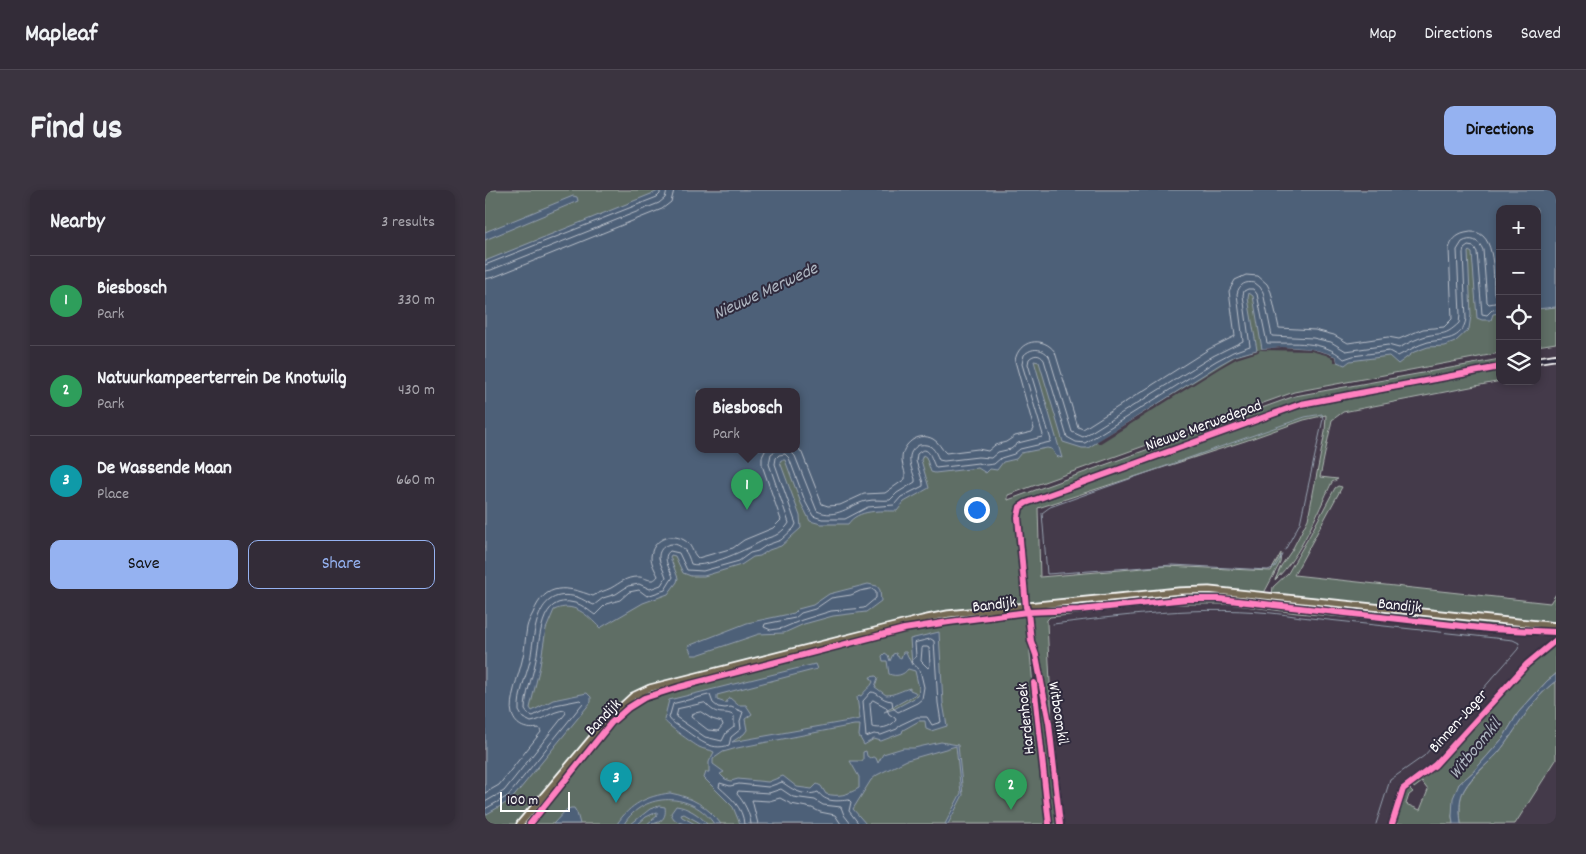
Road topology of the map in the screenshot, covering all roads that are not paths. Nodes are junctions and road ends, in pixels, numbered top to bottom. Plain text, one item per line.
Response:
1 (1556, 357) edge
2 (1541, 359) edge
3 (1496, 368) edge
4 (1026, 607) junction
5 (1556, 626) edge
6 (1556, 640) edge
7 (520, 824) edge
8 (1060, 824) edge
9 (1392, 824) edge

1 - 2 street
3 - 4 street, Nieuwe Merwedepad
4 - 5 main road, Bandijk
4 - 7 main road, Bandijk
4 - 8 street, Witboomkil
6 - 9 street, Binnen-Jager

